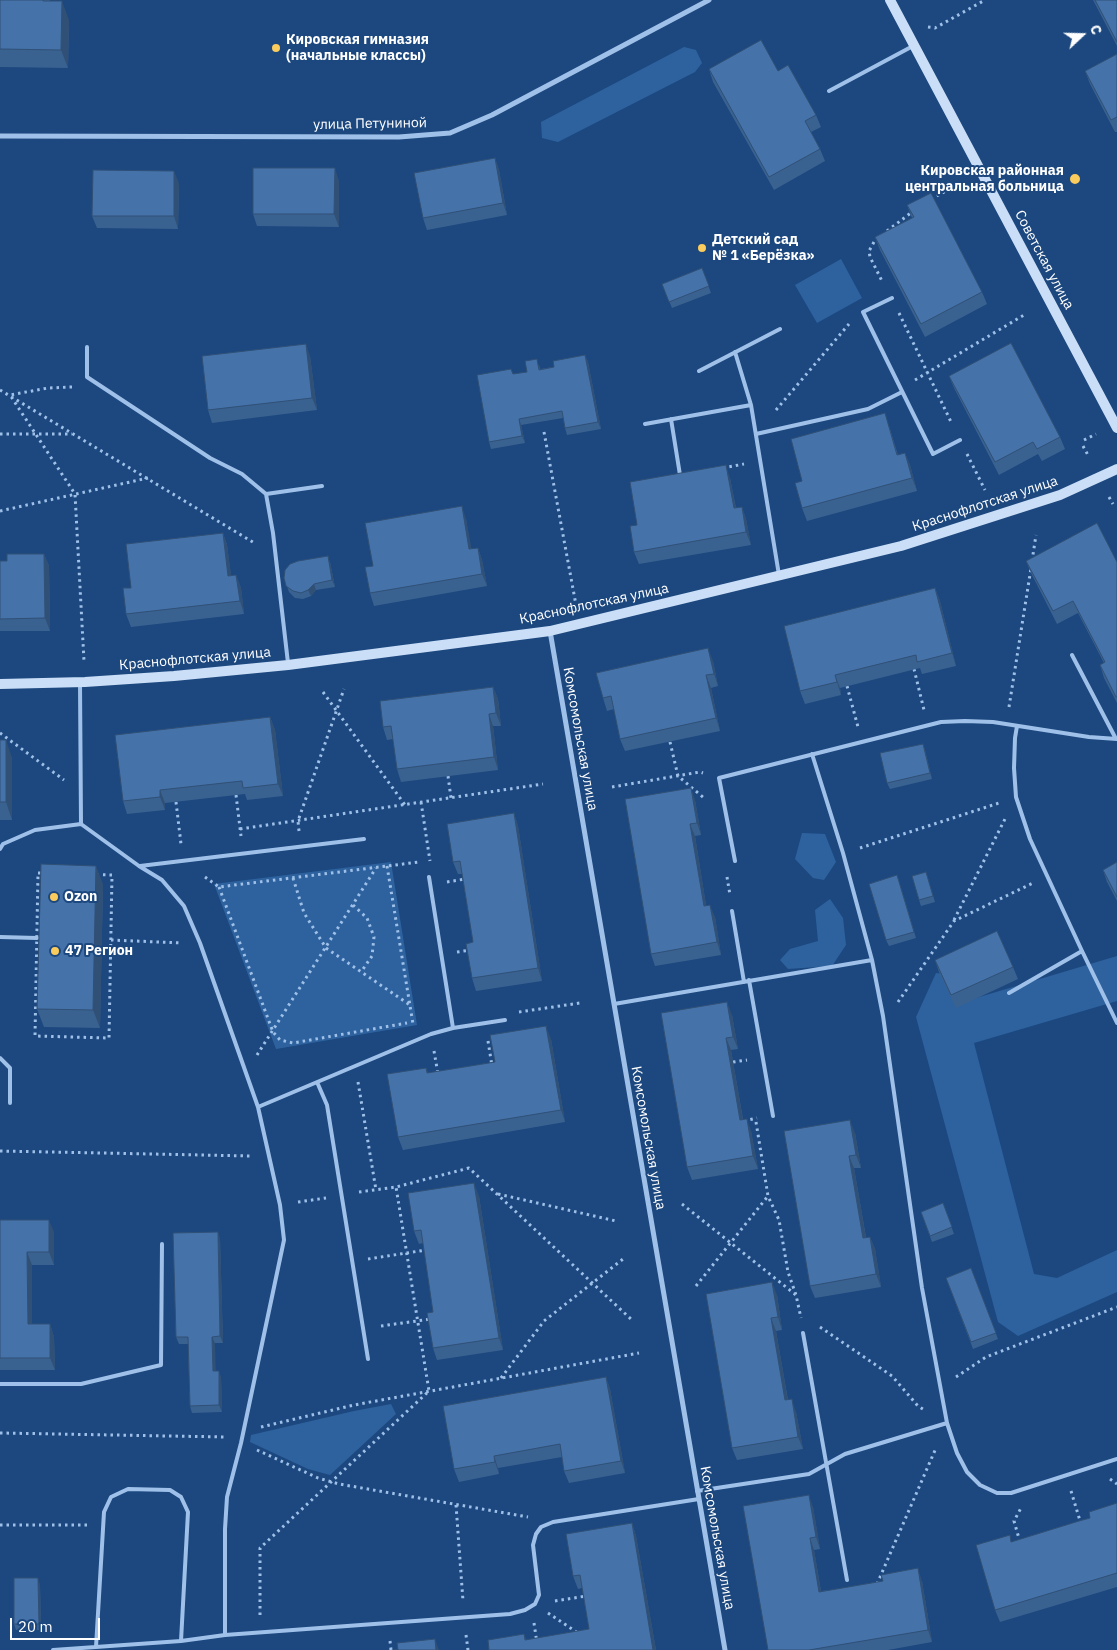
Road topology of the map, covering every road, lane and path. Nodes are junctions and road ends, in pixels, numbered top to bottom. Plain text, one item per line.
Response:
1 (709, 0) edge
2 (890, 0) edge
3 (985, 0) edge
4 (935, 28) dead end
5 (914, 46) junction
6 (829, 90) dead end
7 (0, 136) edge
8 (955, 186) dead end
9 (924, 203) edge
10 (916, 208) edge
11 (892, 298) junction
12 (863, 312) junction
13 (1024, 314) dead end
14 (780, 329) dead end
15 (87, 348) dead end
16 (735, 352) junction
17 (699, 371) dead end
18 (928, 373) junction
19 (77, 388) dead end
20 (0, 390) edge
21 (902, 392) junction
22 (10, 395) junction
23 (751, 405) junction
24 (671, 419) junction
25 (645, 424) dead end
26 (1117, 428) edge
27 (544, 432) dead end
28 (0, 434) edge
29 (35, 434) junction
30 (74, 434) junction
31 (756, 434) junction
32 (1096, 434) dead end
33 (960, 440) junction
34 (1084, 440) dead end
35 (1083, 446) dead end
36 (1089, 457) dead end
37 (760, 461) junction
38 (716, 469) edge
39 (1117, 469) edge
40 (680, 475) edge
41 (148, 478) junction
42 (322, 486) dead end
43 (985, 490) dead end
44 (75, 494) junction
45 (266, 494) junction
46 (1109, 497) dead end
47 (1113, 504) dead end
48 (0, 511) edge
49 (1036, 535) dead end
50 (276, 556) junction
51 (779, 576) junction
52 (576, 606) dead end
53 (550, 631) junction
54 (1072, 655) dead end
55 (288, 665) junction
56 (914, 669) edge
57 (82, 682) junction
58 (0, 684) edge
59 (847, 686) edge
60 (344, 689) dead end
61 (323, 692) dead end
62 (336, 711) junction
63 (1007, 724) junction
64 (928, 725) junction
65 (1017, 726) junction
66 (0, 733) edge
67 (1117, 740) edge
68 (670, 742) edge
69 (862, 742) junction
70 (812, 754) junction
71 (448, 776) edge
72 (678, 776) junction
73 (719, 778) junction
74 (543, 784) dead end
75 (612, 787) dead end
76 (81, 793) junction
77 (236, 795) edge
78 (1016, 797) junction
79 (451, 798) junction
80 (176, 802) edge
81 (421, 802) junction
82 (405, 805) junction
83 (727, 817) junction
84 (298, 821) junction
85 (81, 824) junction
86 (240, 829) junction
87 (364, 839) dead end
88 (0, 849) edge
89 (843, 853) junction
90 (243, 854) junction
91 (183, 860) junction
92 (430, 861) junction
93 (735, 861) joint
94 (139, 866) junction
95 (388, 866) junction
96 (376, 868) junction
97 (1047, 876) junction
98 (430, 877) joint
99 (293, 878) junction
100 (219, 887) junction
101 (353, 905) junction
102 (732, 911) joint
103 (954, 921) junction
104 (0, 937) edge
105 (37, 938) junction
106 (111, 940) junction
107 (200, 943) junction
108 (326, 948) junction
109 (1082, 951) junction
110 (872, 960) junction
111 (362, 972) junction
112 (749, 980) junction
113 (744, 982) junction
114 (1010, 994) dead end
115 (580, 1003) dead end
116 (614, 1004) junction
117 (410, 1005) junction
118 (882, 1016) junction
119 (505, 1020) joint
120 (412, 1022) junction
121 (485, 1023) junction
122 (1117, 1023) edge
123 (453, 1028) junction
124 (273, 1032) junction
125 (431, 1034) junction
126 (416, 1040) junction
127 (0, 1058) edge
128 (745, 1060) dead end
129 (356, 1066) junction
130 (498, 1066) edge
131 (747, 1070) dead end
132 (245, 1071) junction
133 (439, 1076) edge
134 (316, 1082) junction
135 (10, 1103) dead end
136 (258, 1107) junction
137 (753, 1109) dead end
138 (773, 1116) dead end
139 (0, 1151) edge
140 (270, 1156) junction
141 (396, 1187) junction
142 (376, 1190) junction
143 (497, 1194) junction
144 (342, 1195) junction
145 (768, 1196) junction
146 (682, 1204) dead end
147 (280, 1205) junction
148 (616, 1222) dead end
149 (730, 1243) junction
150 (162, 1244) dead end
151 (426, 1250) edge
152 (407, 1253) junction
153 (623, 1259) dead end
154 (352, 1261) junction
155 (592, 1282) junction
156 (696, 1286) dead end
157 (796, 1295) junction
158 (1117, 1307) edge
159 (800, 1312) junction
160 (806, 1317) dead end
161 (437, 1318) edge
162 (417, 1321) junction
163 (633, 1321) dead end
164 (813, 1322) dead end
165 (363, 1329) junction
166 (803, 1333) joint
167 (638, 1353) dead end
168 (368, 1359) dead end
169 (500, 1378) junction
170 (0, 1384) edge
171 (940, 1387) junction
172 (428, 1391) junction
173 (947, 1423) junction
174 (243, 1431) junction
175 (0, 1433) edge
176 (241, 1443) junction
177 (1117, 1459) edge
178 (827, 1465) junction
179 (1066, 1475) junction
180 (331, 1482) junction
181 (1032, 1486) junction
182 (697, 1491) junction
183 (699, 1499) junction
184 (456, 1505) junction
185 (554, 1522) junction
186 (0, 1525) edge
187 (103, 1525) junction
188 (1082, 1526) edge
189 (1021, 1544) edge
190 (847, 1580) dead end
191 (876, 1587) edge
192 (586, 1596) edge
193 (533, 1606) junction
194 (465, 1617) junction
195 (260, 1632) junction
196 (225, 1635) junction
197 (583, 1637) edge
198 (180, 1641) junction
199 (96, 1648) junction
200 (52, 1650) edge
201 (538, 1650) edge
202 (724, 1650) edge

1 - 7 street, улица Петуниной
2 - 5 street, Советская улица
3 - 4 path
5 - 6 lane
5 - 26 street, Советская улица
8 - 9 path
10 - 11 path
11 - 12 lane
11 - 18 path
12 - 21 lane
12 - 31 path
13 - 18 path
14 - 16 lane
15 - 45 lane
16 - 17 lane
16 - 23 lane
18 - 21 path
18 - 33 path
19 - 22 path
20 - 22 path
21 - 31 lane
21 - 33 lane
22 - 29 path
22 - 30 path
23 - 24 lane
23 - 31 lane
24 - 25 lane
24 - 40 lane
27 - 52 path
28 - 29 path
29 - 30 path
29 - 44 path
30 - 41 path
31 - 37 lane
32 - 34 path
33 - 43 path
35 - 36 path
37 - 38 path
37 - 51 lane
39 - 51 street, Краснофлотская улица
41 - 44 path
41 - 50 path
42 - 45 lane
44 - 48 path
44 - 57 path
45 - 50 lane
46 - 47 path
49 - 63 path
50 - 55 lane
51 - 53 street, Краснофлотская улица
53 - 55 street, Краснофлотская улица
53 - 116 street, Комсомольская улица
54 - 67 lane
55 - 57 street, Краснофлотская улица
56 - 64 path
57 - 58 street, Краснофлотская улица
57 - 76 lane
59 - 69 path
60 - 62 path
61 - 62 path
62 - 82 path
62 - 84 path
63 - 64 lane
63 - 65 lane
64 - 69 lane
65 - 67 lane
65 - 78 lane
66 - 76 path
68 - 72 path
69 - 70 lane
70 - 73 lane
70 - 89 lane
71 - 79 path
72 - 73 path
72 - 75 path
72 - 83 path
73 - 83 lane
74 - 79 path
76 - 85 lane
77 - 86 path
78 - 89 path
78 - 97 lane
78 - 103 path
79 - 81 path
80 - 91 path
81 - 82 path
81 - 92 path
82 - 84 path
83 - 93 lane
84 - 86 path
85 - 88 lane
85 - 94 lane
86 - 90 path
87 - 90 lane
89 - 110 lane
90 - 91 lane
91 - 94 lane
91 - 100 path
92 - 95 path
92 - 98 path
93 - 102 path
94 - 107 lane
95 - 96 path
95 - 117 path
96 - 99 path
96 - 101 path
97 - 103 path
97 - 109 lane
98 - 123 lane
99 - 100 path
99 - 108 path
100 - 124 path
101 - 108 path
101 - 111 path
102 - 113 lane
103 - 118 path
104 - 105 lane
105 - 106 path
105 - 106 path
106 - 107 path
107 - 132 lane
108 - 111 path
108 - 124 path
109 - 114 lane
109 - 122 lane
110 - 112 lane
110 - 118 lane
111 - 117 path
112 - 113 lane
112 - 138 lane
113 - 116 lane
115 - 119 path
116 - 182 street, Комсомольская улица
117 - 120 path
118 - 171 lane
119 - 121 lane
120 - 124 path
120 - 126 path
121 - 123 lane
121 - 130 path
123 - 125 lane
124 - 132 path
125 - 126 lane
125 - 133 path
126 - 129 lane
127 - 135 lane
128 - 131 path
129 - 134 lane
129 - 142 path
132 - 136 lane
134 - 136 lane
134 - 144 lane
136 - 140 lane
137 - 145 path
139 - 140 path
140 - 147 lane
141 - 142 path
141 - 143 path
141 - 152 path
142 - 144 path
143 - 148 path
143 - 155 path
144 - 147 path
144 - 154 lane
145 - 149 path
145 - 157 path
146 - 149 path
147 - 174 lane
149 - 156 path
149 - 157 path
150 - 170 lane
151 - 152 path
152 - 154 path
152 - 162 path
153 - 155 path
154 - 165 lane
155 - 163 path
155 - 169 path
157 - 159 path
158 - 171 path
159 - 160 path
159 - 166 path
161 - 162 path
162 - 165 path
162 - 172 path
164 - 173 path
165 - 168 lane
166 - 178 lane
167 - 169 path
169 - 172 path
171 - 173 lane
172 - 174 path
172 - 180 path
173 - 178 lane
173 - 181 lane
173 - 191 path
174 - 176 lane
175 - 176 path
176 - 180 path
176 - 196 lane
177 - 179 lane
178 - 182 lane
178 - 190 lane
179 - 181 lane
179 - 188 path
180 - 184 path
180 - 195 path
181 - 189 path
182 - 183 street, Комсомольская улица
183 - 185 lane
183 - 202 street, Комсомольская улица
184 - 185 path
184 - 194 path
185 - 193 lane
186 - 187 path
187 - 198 lane
187 - 199 lane
192 - 193 path
193 - 194 lane
193 - 197 path
193 - 201 path
194 - 195 lane
195 - 196 lane
196 - 198 lane
198 - 199 lane
199 - 200 lane

